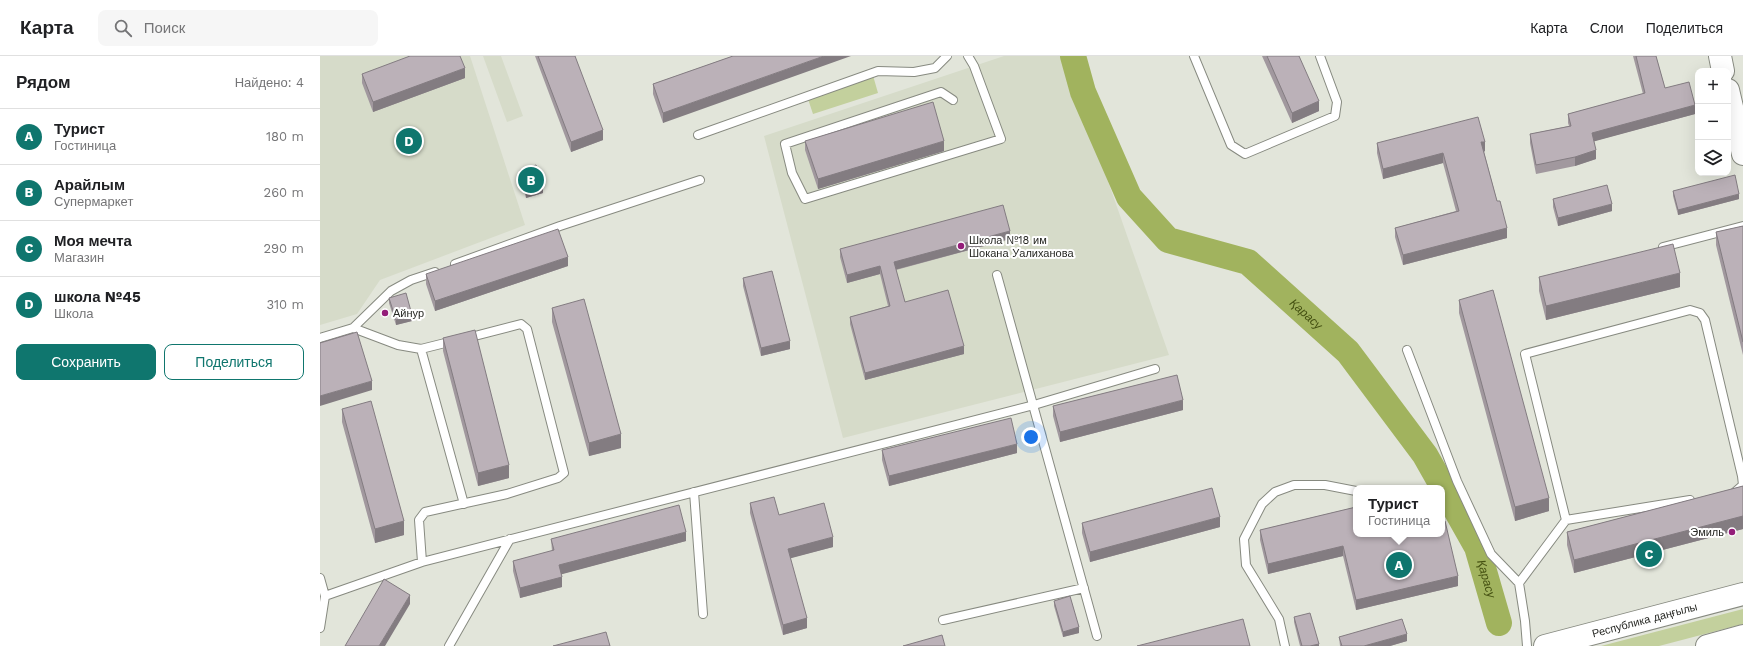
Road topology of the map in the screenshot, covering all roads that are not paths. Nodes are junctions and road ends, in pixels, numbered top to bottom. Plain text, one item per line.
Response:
1 (947, 56) edge
2 (968, 56) edge
3 (1194, 56) edge
4 (1320, 56) edge
5 (1720, 56) edge
6 (1723, 68) edge
7 (953, 100) dead end
8 (1731, 102) edge
9 (698, 135) dead end
10 (1742, 146) edge
11 (700, 180) dead end
12 (1743, 226) edge
13 (1653, 249) edge
14 (997, 275) dead end
15 (353, 328) junction
16 (320, 338) edge
17 (421, 349) junction
18 (1408, 350) dead end
19 (1155, 369) dead end
20 (1034, 405) junction
21 (1353, 490) edge
22 (694, 492) junction
23 (1726, 495) edge
24 (1695, 500) edge
25 (464, 504) junction
26 (1566, 520) junction
27 (510, 540) junction
28 (422, 562) junction
29 (320, 578) edge
30 (1519, 583) junction
31 (1084, 588) junction
32 (1743, 594) edge
33 (325, 596) junction
34 (703, 614) dead end
35 (943, 620) dead end
36 (320, 628) edge
37 (1097, 636) dead end
38 (1743, 636) edge
39 (449, 646) edge
40 (1285, 646) edge
41 (1527, 646) edge
42 (1545, 646) edge
43 (1707, 646) edge

1 - 9 lane
2 - 7 lane
3 - 4 lane
5 - 6 main road
8 - 10 main road
11 - 15 lane
12 - 13 lane
14 - 20 lane
15 - 16 lane
15 - 17 lane
17 - 25 lane
17 - 25 lane
18 - 30 lane
19 - 20 lane
20 - 22 lane
20 - 31 lane
21 - 40 lane
22 - 27 lane
22 - 34 lane
23 - 26 lane
24 - 26 lane
25 - 28 lane
26 - 30 lane
27 - 28 lane
27 - 39 lane
28 - 33 lane
29 - 33 lane
30 - 41 lane
31 - 35 lane
31 - 37 lane
32 - 42 main road, Республика даңғылы
33 - 36 lane
38 - 43 main road

